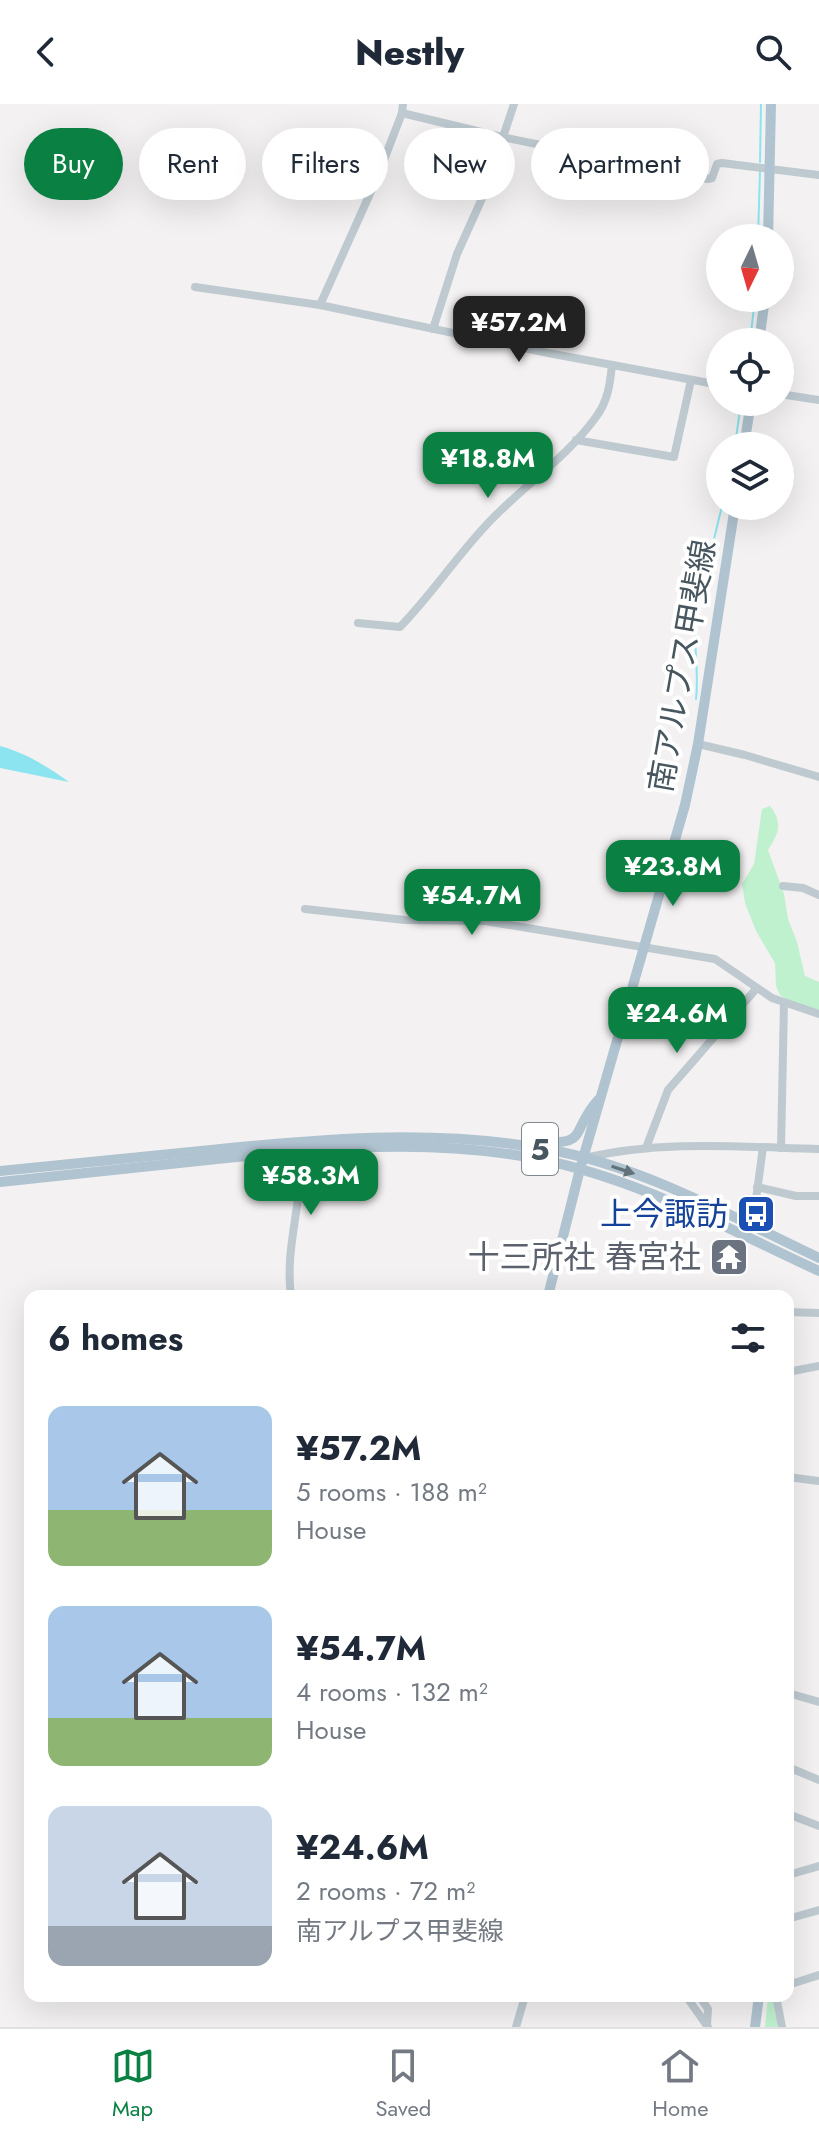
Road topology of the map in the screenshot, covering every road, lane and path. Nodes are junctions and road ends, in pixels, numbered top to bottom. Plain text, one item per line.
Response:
1 (514, 104) edge
2 (771, 104) edge
3 (403, 109) edge
4 (470, 128) edge
5 (505, 128) edge
6 (515, 140) edge
7 (770, 168) junction
8 (819, 175) edge
9 (481, 200) edge
10 (768, 224) edge
11 (195, 287) dead end
12 (320, 305) junction
13 (433, 329) junction
14 (612, 365) junction
15 (691, 380) junction
16 (706, 383) edge
17 (794, 396) edge
18 (819, 400) edge
19 (576, 440) junction
20 (733, 520) edge
21 (358, 623) dead end
22 (698, 744) junction
23 (819, 777) edge
24 (783, 886) dead end
25 (819, 895) edge
26 (305, 909) dead end
27 (643, 946) junction
28 (756, 989) junction
29 (784, 1003) junction
30 (626, 1004) junction
31 (656, 1009) junction
32 (819, 1014) edge
33 (728, 1022) junction
34 (651, 1035) dead end
35 (600, 1097) junction
36 (480, 1139) junction
37 (300, 1147) junction
38 (763, 1147) junction
39 (646, 1148) junction
40 (781, 1148) junction
41 (819, 1149) edge
42 (242, 1152) junction
43 (582, 1164) junction
44 (0, 1171) edge
45 (0, 1182) edge
46 (757, 1187) junction
47 (819, 1196) edge
48 (755, 1207) dead end
49 (819, 1258) edge
50 (819, 1271) edge
51 (290, 1290) edge
52 (550, 1290) edge
53 (794, 1312) edge
54 (819, 1313) edge
55 (819, 1366) edge
56 (794, 1371) edge
57 (794, 1478) edge
58 (819, 1481) edge
59 (794, 1695) edge
60 (819, 1702) edge
61 (794, 1770) edge
62 (819, 1780) edge
63 (794, 1816) edge
64 (819, 1826) edge
65 (819, 1866) edge
66 (794, 1873) edge
67 (819, 1910) edge
68 (794, 1917) edge
69 (819, 1975) edge
70 (794, 1983) edge
71 (523, 2002) edge
72 (690, 2002) edge
73 (703, 2002) edge
74 (758, 2002) edge
75 (777, 2002) edge
76 (707, 2026) edge
77 (516, 2027) edge
78 (755, 2027) edge
79 (782, 2027) edge

1 - 5 street
2 - 7 main road
3 - 4 street
3 - 12 street
6 - 7 street
7 - 8 street
7 - 10 main road
9 - 13 street
11 - 12 street
12 - 13 street
13 - 14 street
14 - 15 street
14 - 19 street
15 - 16 street
15 - 19 street
17 - 18 street
19 - 21 street
20 - 22 main road, 南アルプス甲斐線
22 - 23 street
22 - 27 main road, 南アルプス甲斐線
24 - 25 street
26 - 27 street
27 - 28 street
27 - 30 main road, 南アルプス甲斐線
28 - 29 street
28 - 33 street
29 - 32 street
29 - 40 street
30 - 31 street
30 - 35 main road, 南アルプス甲斐線
31 - 33 street
31 - 34 street
33 - 39 street
35 - 36 main road
35 - 43 main road, 南アルプス甲斐線
36 - 37 main road, 5
36 - 43 main road, 5
37 - 42 main road, 5
37 - 43 main road, 5
37 - 51 street
38 - 39 street
38 - 40 street
38 - 46 street
39 - 43 street
40 - 41 street
42 - 44 main road, 5
42 - 45 main road, 5
43 -> 49 main road, 5
43 - 50 main road, 5
43 - 52 main road, 南アルプス甲斐線
46 - 47 street
46 - 48 street
53 - 54 street
55 - 56 street
57 - 58 street
59 - 60 street
61 - 62 street
63 - 64 street
65 - 66 street
67 - 68 street
69 - 70 street
71 - 77 street
72 - 76 street
73 - 76 street
74 - 78 main road
75 - 79 street

